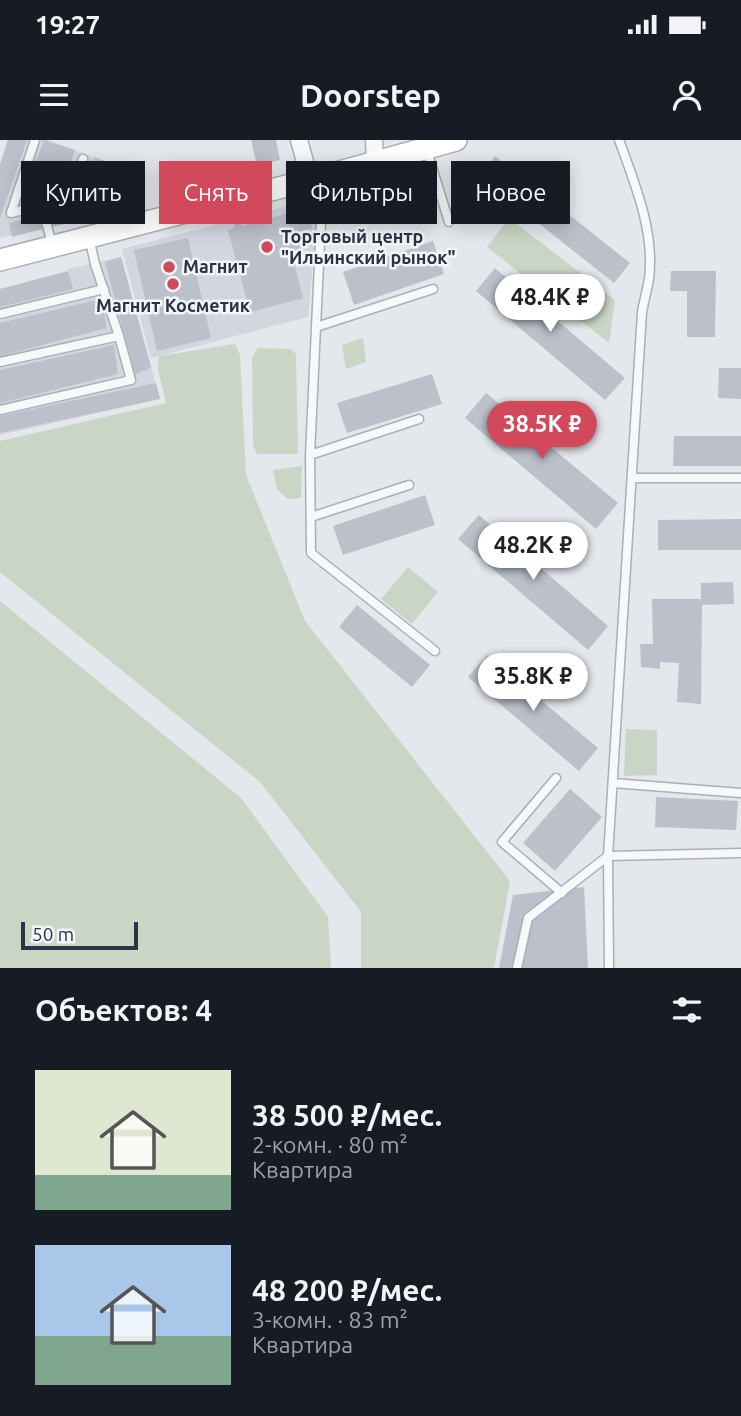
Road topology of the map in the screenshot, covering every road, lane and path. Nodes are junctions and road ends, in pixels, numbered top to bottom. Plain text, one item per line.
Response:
1 (35, 140) edge
2 (299, 140) edge
3 (374, 140) edge
4 (456, 140) edge
5 (619, 140) edge
6 (426, 148) junction
7 (28, 161) edge
8 (309, 161) edge
9 (374, 161) edge
10 (381, 161) edge
11 (21, 183) edge
12 (286, 187) edge
13 (21, 211) edge
14 (449, 222) dead end
15 (47, 224) edge
16 (317, 224) edge
17 (89, 237) junction
18 (53, 247) junction
19 (0, 260) edge
20 (104, 289) junction
21 (433, 289) dead end
22 (0, 314) edge
23 (316, 327) junction
24 (119, 336) junction
25 (0, 362) edge
26 (0, 410) edge
27 (419, 419) dead end
28 (310, 455) junction
29 (632, 478) junction
30 (741, 478) edge
31 (409, 485) dead end
32 (311, 517) junction
33 (435, 651) dead end
34 (556, 778) dead end
35 (613, 783) junction
36 (741, 793) edge
37 (741, 853) edge
38 (608, 856) junction
39 (562, 892) junction
40 (516, 968) edge
41 (609, 968) edge

1 - 7 lane
2 - 8 street
3 - 9 street
4 - 6 main road
5 - 29 lane
6 - 10 main road
6 - 14 lane
11 - 13 lane
12 - 17 main road
15 - 18 lane
16 - 23 lane
17 - 18 main road
17 - 20 lane
18 - 19 main road
20 - 22 lane
20 - 24 lane
21 - 23 lane
23 - 28 lane
24 - 25 lane
24 - 26 lane
27 - 28 lane
28 - 32 lane
29 - 30 lane
29 - 35 lane
31 - 32 lane
32 - 33 lane
34 - 39 lane
35 - 36 lane
35 - 38 lane
37 - 38 lane
38 - 39 lane
38 - 41 lane
39 - 40 lane

